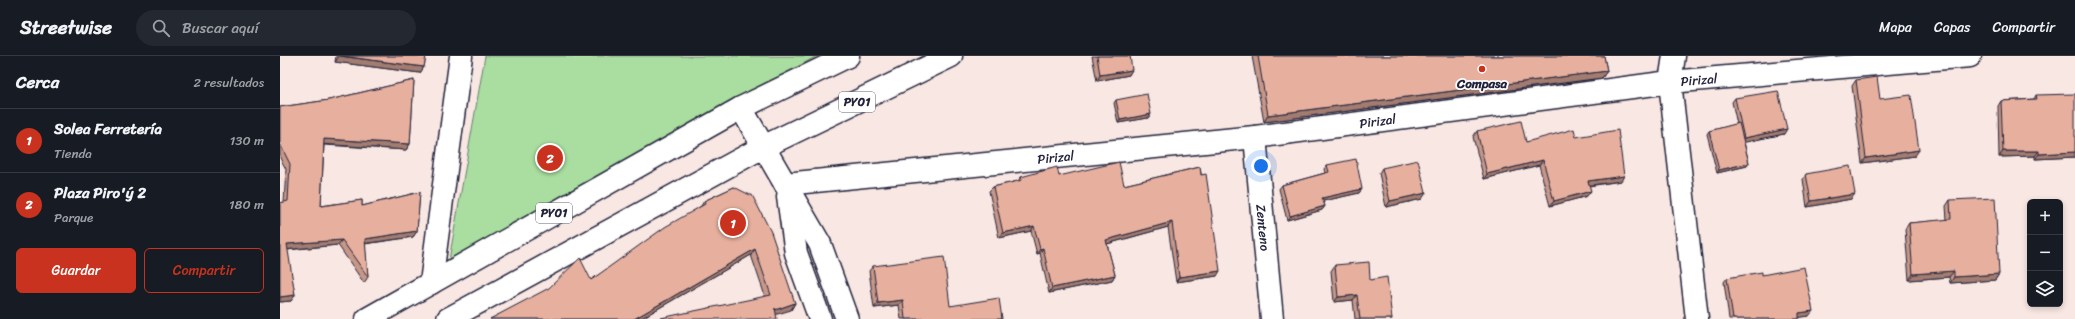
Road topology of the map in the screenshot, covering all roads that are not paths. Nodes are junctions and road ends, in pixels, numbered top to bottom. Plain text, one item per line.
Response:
1 (460, 56) edge
2 (848, 56) edge
3 (951, 56) edge
4 (1674, 56) edge
5 (1970, 56) edge
6 (1670, 82) junction
7 (741, 108) junction
8 (1255, 137) junction
9 (763, 147) junction
10 (786, 186) junction
11 (431, 283) junction
12 (366, 319) edge
13 (448, 319) edge
14 (820, 319) edge
15 (847, 319) edge
16 (1272, 319) edge
17 (1697, 319) edge

1 - 11 main road
2 - 7 main road, PY01
3 - 9 main road, PY01
4 - 6 main road
5 - 6 main road, Pirizal
6 - 8 main road, Pirizal
6 - 17 main road
7 - 9 main road
7 - 11 main road, PY01
8 - 10 main road, Pirizal
8 - 16 main road, Zenteno
9 - 10 main road
9 - 13 main road, PY01
10 - 14 main road
10 - 15 main road
11 - 12 main road, PY01

